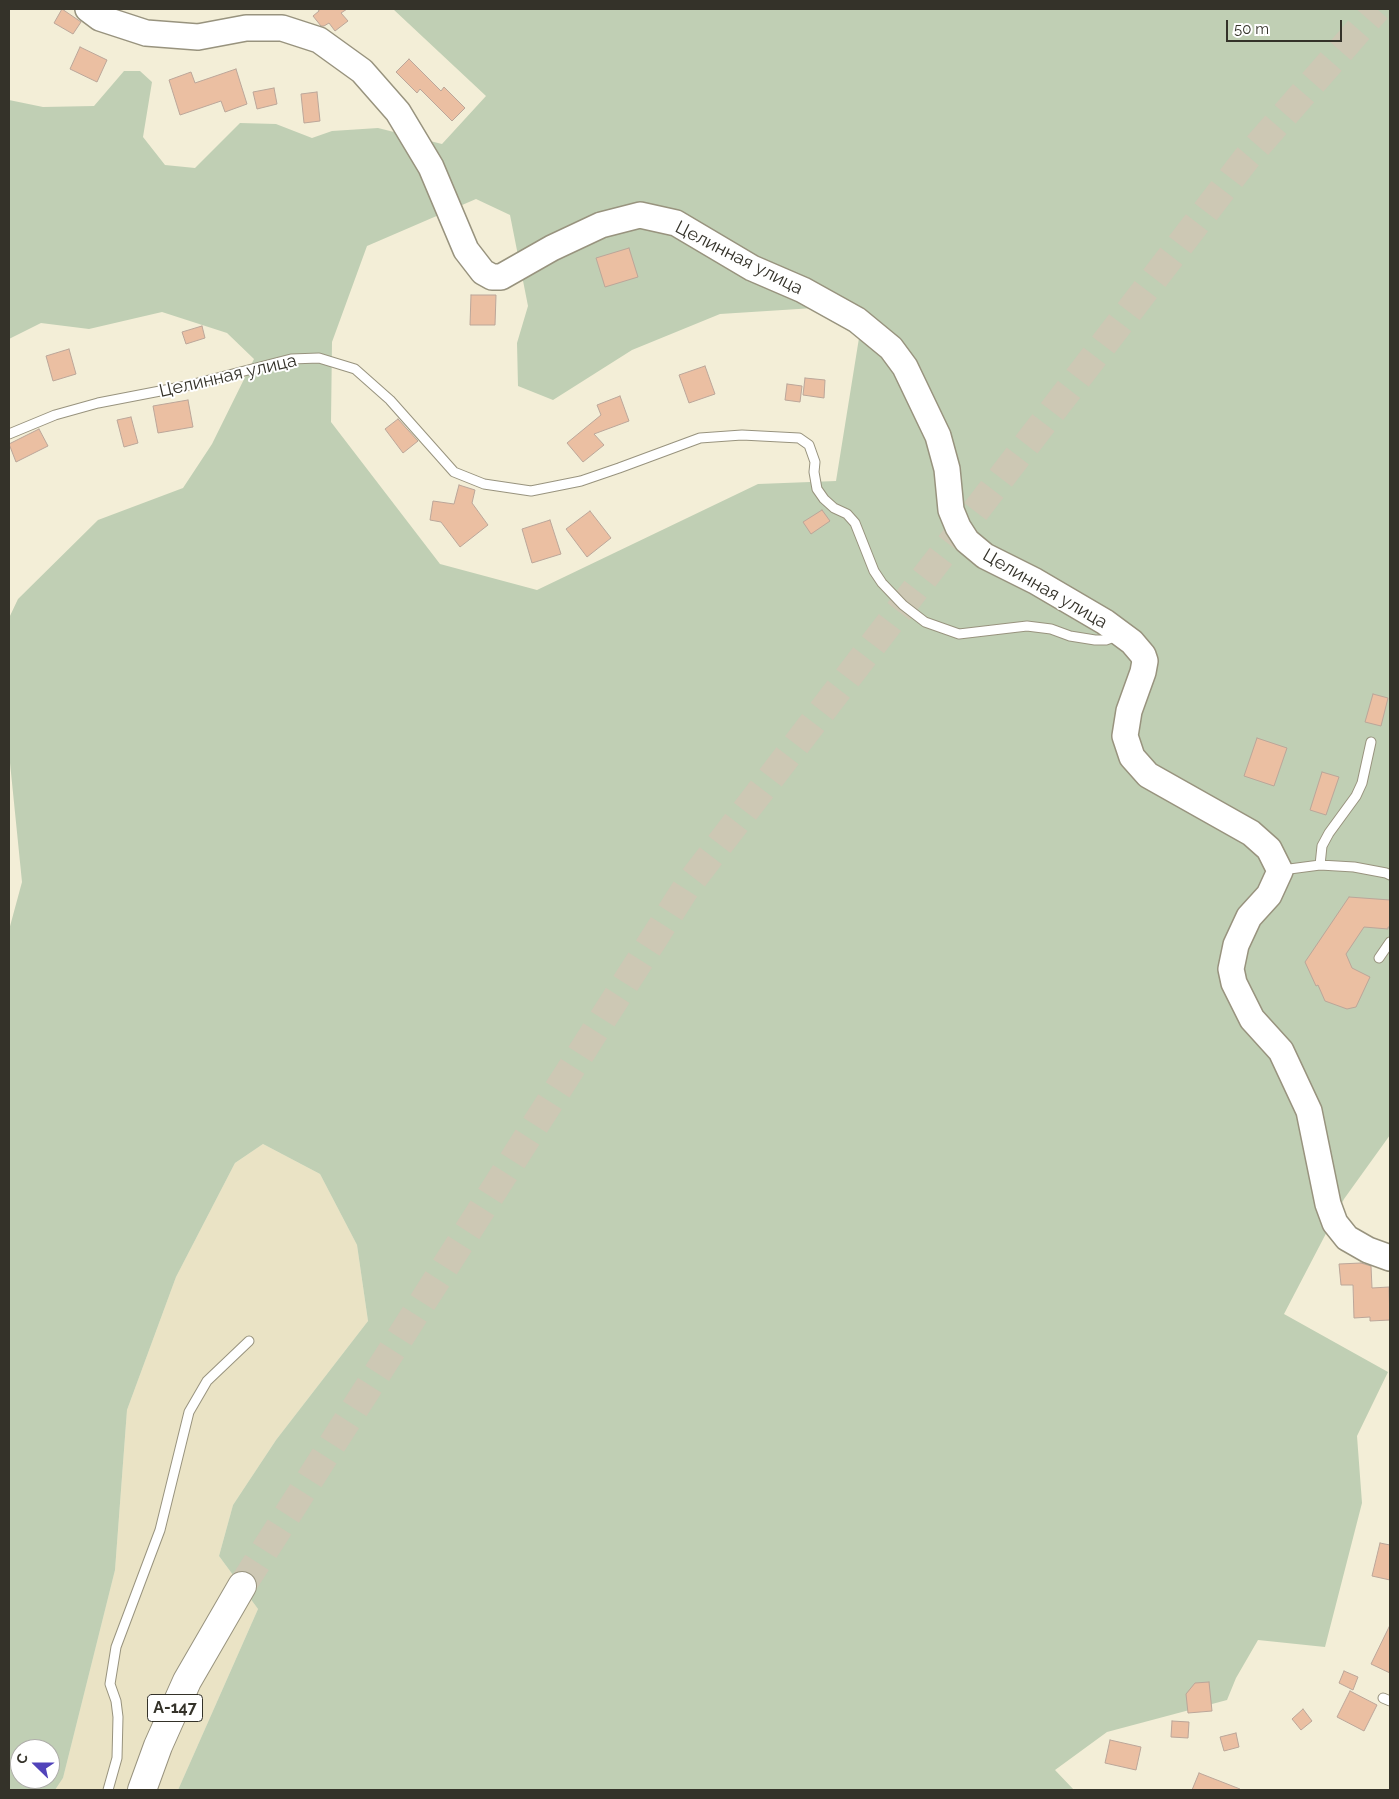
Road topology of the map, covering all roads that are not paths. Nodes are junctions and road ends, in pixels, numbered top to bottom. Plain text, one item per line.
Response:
1 (88, 9) edge
2 (9, 434) edge
3 (1122, 635) junction
4 (1371, 742) dead end
5 (1320, 864) junction
6 (1280, 870) junction
7 (1390, 875) edge
8 (1390, 942) edge
9 (1379, 958) dead end
10 (1390, 1258) edge
11 (249, 1341) dead end
12 (242, 1586) tunnel mouth
13 (108, 1790) edge
14 (142, 1790) edge

1 - 3 street, Целинная улица
2 - 3 lane, Целинная улица
3 - 6 street, Целинная улица
4 - 5 lane
5 - 6 lane
5 - 7 lane
6 - 10 street
8 - 9 lane
11 - 13 lane
12 - 14 highway, А-147

